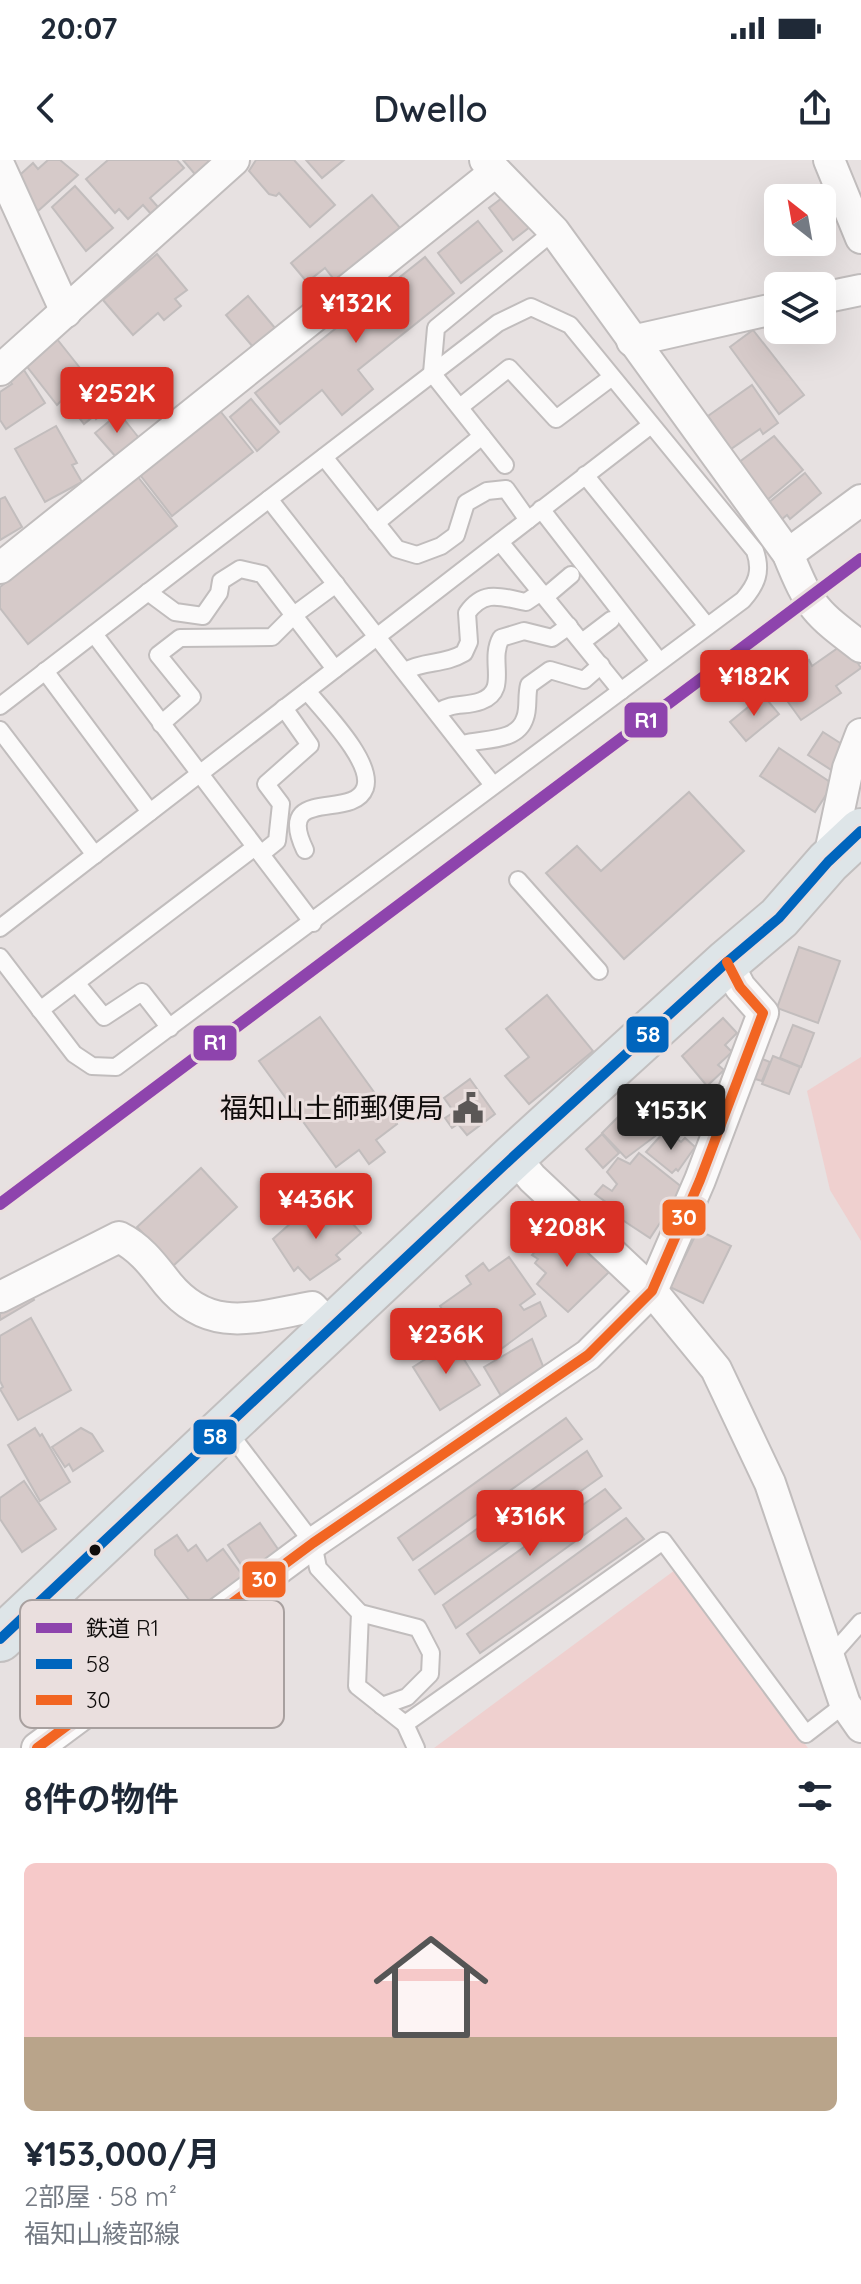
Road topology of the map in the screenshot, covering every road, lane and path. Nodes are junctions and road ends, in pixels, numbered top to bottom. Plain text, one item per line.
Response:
1 (234, 160) edge
2 (829, 160) edge
3 (490, 166) edge
4 (0, 167) edge
5 (554, 231) junction
6 (861, 238) edge
7 (861, 290) edge
8 (836, 295) edge
9 (764, 311) edge
10 (66, 312) junction
11 (632, 341) junction
12 (0, 370) edge
13 (432, 373) junction
14 (612, 377) junction
15 (460, 407) junction
16 (651, 425) junction
17 (482, 436) junction
18 (324, 457) junction
19 (505, 465) dead end
20 (585, 475) junction
21 (269, 499) junction
22 (861, 500) edge
23 (535, 514) junction
24 (376, 523) junction
25 (500, 542) junction
26 (788, 554) junction
27 (0, 568) edge
28 (571, 575) dead end
29 (336, 584) junction
30 (148, 592) junction
31 (543, 594) junction
32 (294, 615) junction
33 (611, 620) dead end
34 (569, 626) junction
35 (707, 626) junction
36 (94, 634) junction
37 (378, 636) junction
38 (582, 642) junction
39 (861, 647) edge
40 (659, 661) junction
41 (601, 665) junction
42 (335, 669) junction
43 (45, 671) junction
44 (405, 671) junction
45 (307, 691) junction
46 (621, 691) junction
47 (0, 706) edge
48 (284, 708) junction
49 (438, 712) junction
50 (161, 724) junction
51 (0, 730) edge
52 (861, 734) edge
53 (463, 744) junction
54 (198, 775) junction
55 (493, 785) junction
56 (150, 812) junction
57 (861, 831) edge
58 (258, 850) junction
59 (305, 850) dead end
60 (95, 855) junction
61 (828, 862) junction
62 (518, 880) dead end
63 (313, 923) junction
64 (0, 928) edge
65 (0, 957) edge
66 (727, 962) junction
67 (599, 971) dead end
68 (77, 984) junction
69 (40, 1010) junction
70 (170, 1028) junction
71 (514, 1156) junction
72 (652, 1291) junction
73 (0, 1297) edge
74 (332, 1328) junction
75 (225, 1428) junction
76 (313, 1543) junction
77 (42, 1600) edge
78 (236, 1600) edge
79 (360, 1613) junction
80 (20, 1620) edge
81 (861, 1622) edge
82 (0, 1639) edge
83 (830, 1657) junction
84 (382, 1706) junction
85 (853, 1715) edge
86 (405, 1724) junction
87 (64, 1728) edge
88 (37, 1748) edge
89 (416, 1748) edge

1 - 10 street
2 - 6 street
3 - 5 street
3 - 27 street
4 - 10 street
5 - 11 street
5 - 13 lane
7 - 8 street
9 - 11 street
10 - 12 street
11 - 26 street
13 - 14 lane
13 - 15 lane
13 - 18 lane
14 - 15 lane
14 - 16 lane
15 - 17 lane
16 - 20 lane
16 - 35 lane
17 - 19 lane
17 - 24 lane
18 - 21 lane
18 - 24 lane
20 - 23 lane
20 - 35 lane
21 - 29 lane
21 - 30 lane
22 - 26 street
23 - 24 lane
23 - 25 lane
23 - 40 lane
25 - 31 lane
25 - 37 lane
26 - 39 street
28 - 31 lane
29 - 32 lane
29 - 37 lane
30 - 32 lane
30 - 36 lane
31 - 34 lane
31 - 44 lane
32 - 42 lane
32 - 50 lane
33 - 38 lane
34 - 38 lane
34 - 49 lane
35 - 40 lane
36 - 43 lane
36 - 50 lane
37 - 42 lane
37 - 44 lane
38 - 41 lane
40 - 46 lane
41 - 46 lane
41 - 53 lane
42 - 45 lane
43 - 47 lane
43 - 56 lane
44 - 49 lane
45 - 48 lane
45 - 59 lane
46 - 55 lane
48 - 54 lane
48 - 58 lane
49 - 53 lane
50 - 54 lane
51 - 60 lane
52 - 61 street
53 - 55 lane
54 - 56 lane
54 - 58 lane
55 - 63 lane
56 - 60 lane
57 - 61 main road
58 - 63 lane
58 - 68 lane
60 - 64 lane
61 - 66 main road
62 - 67 lane
63 - 70 lane
65 - 69 lane
66 - 71 main road
66 - 72 street
68 - 69 lane
68 - 70 lane
69 - 70 lane
71 - 72 street
71 - 74 main road
72 - 76 street
72 - 83 street
73 - 74 street
74 - 75 main road
75 - 76 lane
75 - 77 main road
76 - 78 street
76 - 79 lane
79 - 84 lane
79 - 84 lane
80 - 82 main road
81 - 83 lane
83 - 85 street
84 - 86 lane
85 - 86 lane
86 - 89 lane
87 - 88 street

